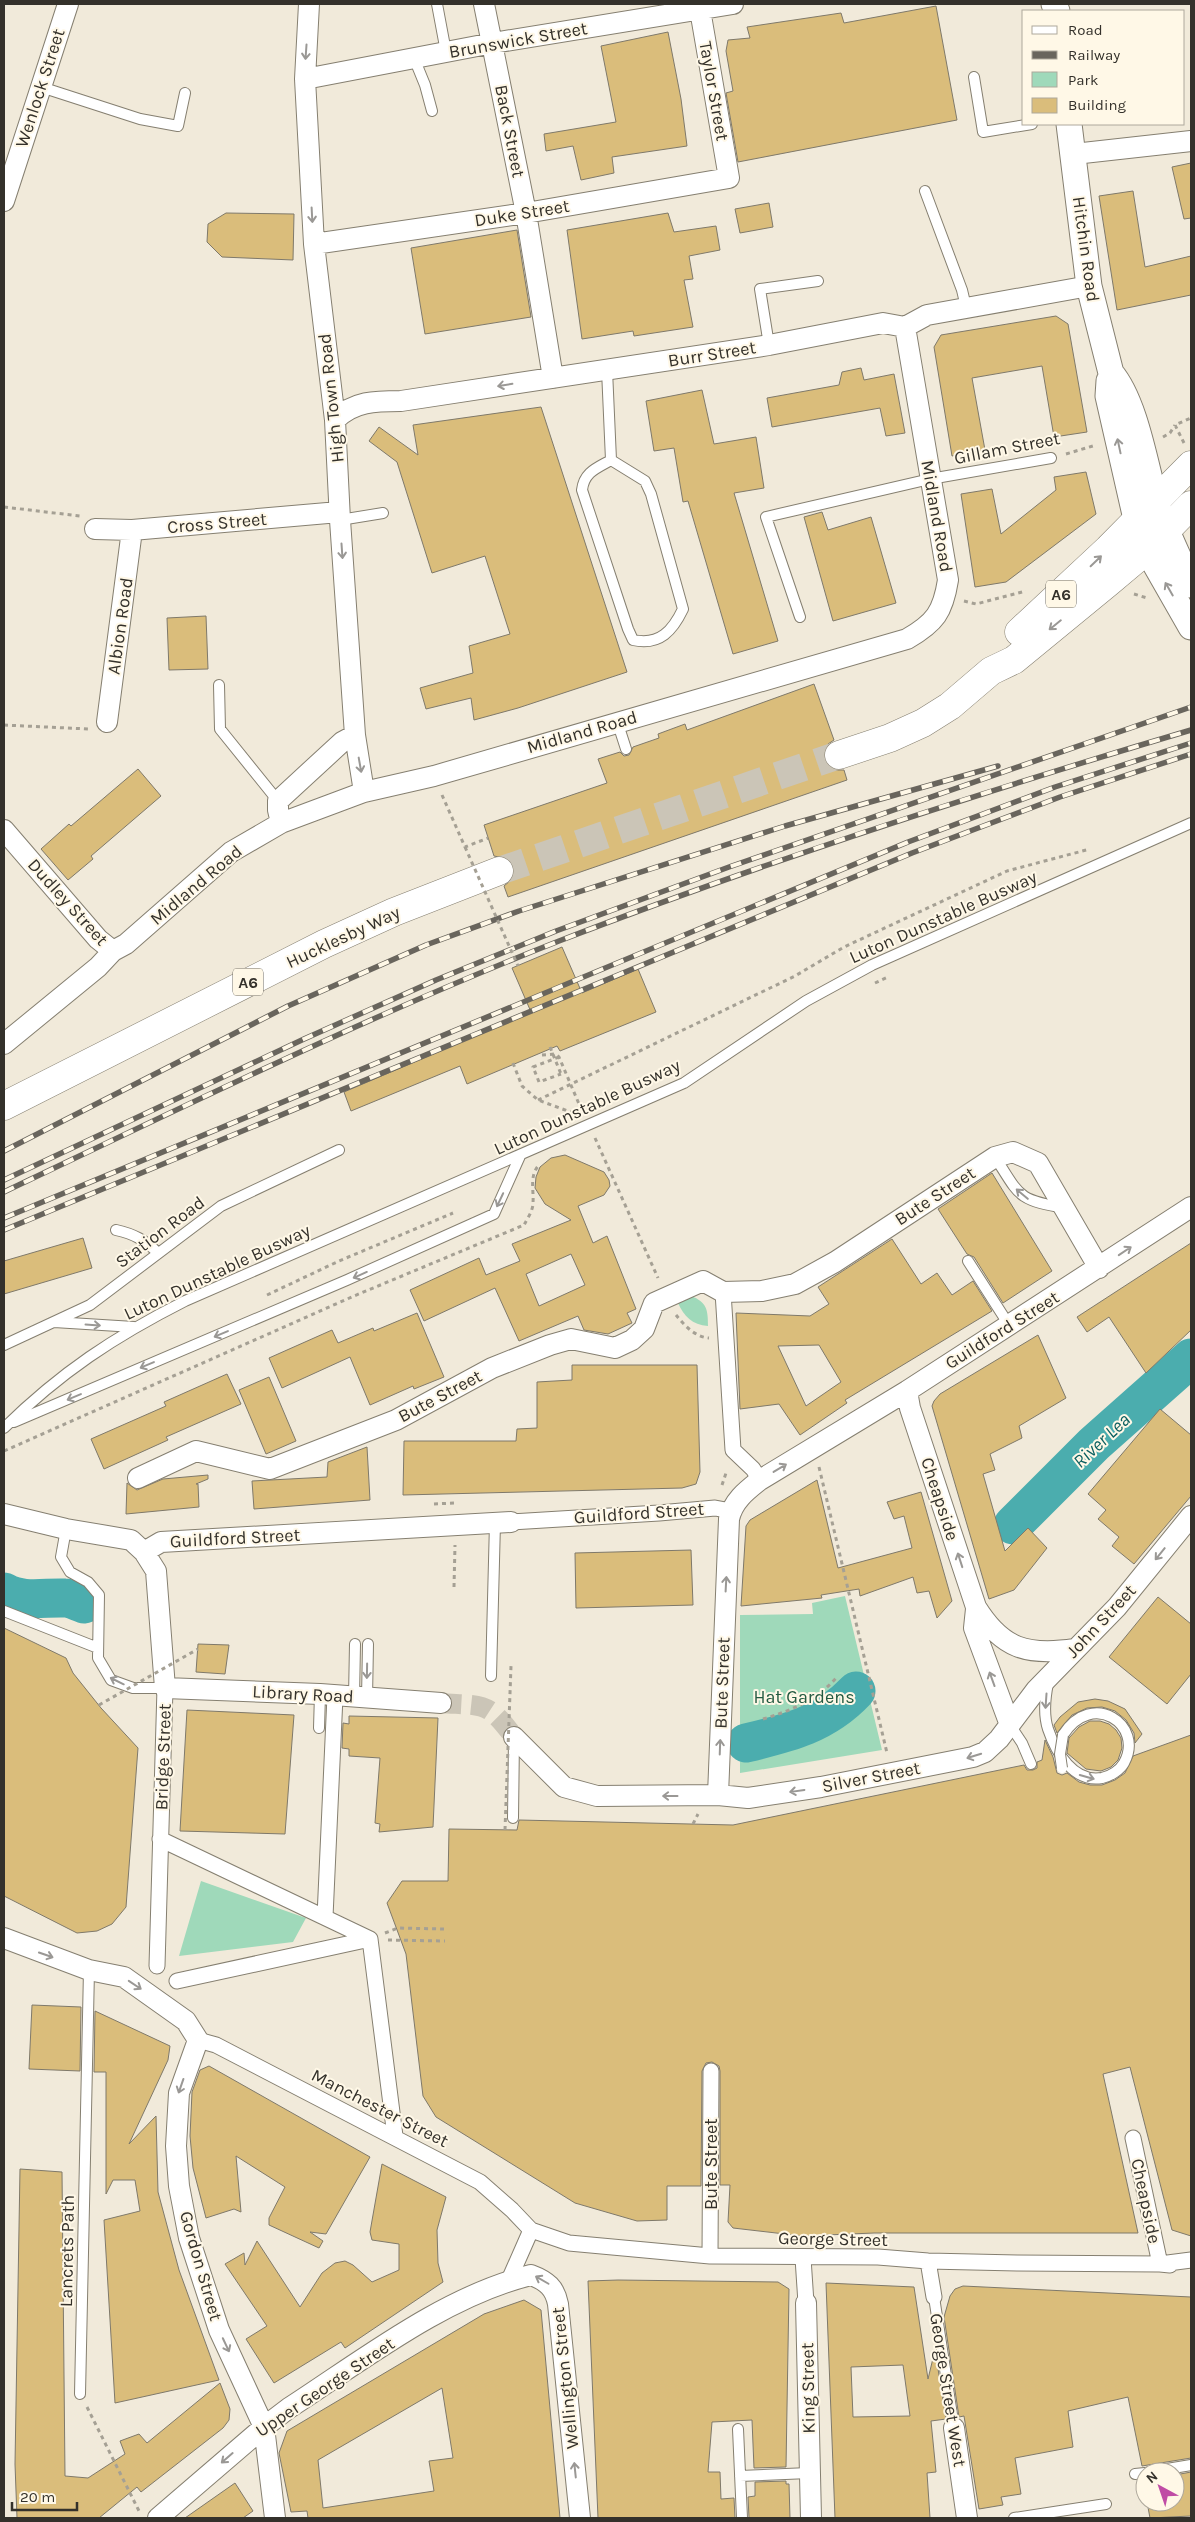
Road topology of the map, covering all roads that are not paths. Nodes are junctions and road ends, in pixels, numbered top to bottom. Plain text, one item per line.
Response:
1 (68, 4) edge
2 (309, 4) edge
3 (437, 4) edge
4 (484, 4) edge
5 (733, 4) edge
6 (699, 7) edge
7 (493, 43) junction
8 (446, 52) junction
9 (414, 58) junction
10 (974, 77) dead end
11 (305, 79) junction
12 (41, 87) junction
13 (185, 93) dead end
14 (432, 111) dead end
15 (1026, 125) edge
16 (1069, 125) edge
17 (1191, 141) edge
18 (1074, 154) junction
19 (729, 178) joint
20 (925, 191) dead end
21 (4, 201) edge
22 (526, 213) junction
23 (314, 244) junction
24 (818, 281) dead end
25 (1089, 286) junction
26 (966, 308) junction
27 (905, 327) junction
28 (769, 345) junction
29 (607, 370) junction
30 (1110, 373) junction
31 (554, 378) junction
32 (335, 420) junction
33 (1051, 458) road end
34 (1189, 458) edge
35 (611, 460) junction
36 (930, 479) junction
37 (1156, 502) junction
38 (1191, 505) edge
39 (383, 513) dead end
40 (340, 516) junction
41 (1136, 519) junction
42 (95, 529) road end
43 (132, 530) junction
44 (1168, 530) junction
45 (1147, 550) junction
46 (1191, 585) edge
47 (800, 617) dead end
48 (1191, 627) edge
49 (991, 671) junction
50 (219, 685) dead end
51 (107, 722) road end
52 (617, 722) junction
53 (355, 735) junction
54 (626, 749) dead end
55 (839, 755) tunnel mouth
56 (364, 792) junction
57 (278, 801) junction
58 (281, 823) junction
59 (1191, 824) edge
60 (4, 830) edge
61 (499, 871) tunnel mouth
62 (113, 951) junction
63 (4, 1044) edge
64 (4, 1106) edge
65 (340, 1150) dead end
66 (520, 1156) junction
67 (995, 1157) junction
68 (1191, 1207) edge
69 (1066, 1208) junction
70 (116, 1230) dead end
71 (158, 1253) junction
72 (968, 1261) dead end
73 (1100, 1268) junction
74 (723, 1292) junction
75 (53, 1322) junction
76 (1009, 1325) junction
77 (134, 1327) junction
78 (4, 1345) edge
79 (907, 1391) junction
80 (5, 1427) edge
81 (138, 1478) dead end
82 (760, 1480) junction
83 (731, 1511) junction
84 (4, 1514) edge
85 (1191, 1516) edge
86 (503, 1522) junction
87 (66, 1529) junction
88 (144, 1552) junction
89 (976, 1607) junction
90 (4, 1611) edge
91 (355, 1644) dead end
92 (368, 1644) dead end
93 (98, 1648) junction
94 (1075, 1649) junction
95 (1050, 1675) junction
96 (492, 1676) dead end
97 (164, 1688) junction
98 (344, 1696) junction
99 (441, 1703) tunnel mouth
100 (1010, 1725) junction
101 (319, 1728) dead end
102 (514, 1737) joint
103 (1032, 1764) dead end
104 (1062, 1768) dead end
105 (718, 1795) junction
106 (513, 1818) dead end
107 (160, 1839) junction
108 (325, 1918) junction
109 (4, 1938) edge
110 (370, 1939) junction
111 (157, 1966) dead end
112 (89, 1970) junction
113 (177, 1981) dead end
114 (198, 2040) junction
115 (711, 2071) dead end
116 (395, 2136) junction
117 (1132, 2138) dead end
118 (531, 2230) junction
119 (710, 2256) junction
120 (802, 2258) junction
121 (1191, 2260) edge
122 (928, 2261) junction
123 (1160, 2264) junction
124 (1191, 2268) edge
125 (509, 2280) junction
126 (934, 2297) joint
127 (806, 2303) joint
128 (80, 2394) road end
129 (264, 2427) junction
130 (954, 2428) joint
131 (738, 2429) dead end
132 (809, 2473) junction
133 (740, 2476) junction
134 (1106, 2504) dead end
135 (158, 2518) edge
136 (275, 2518) edge
137 (580, 2518) edge
138 (742, 2518) edge
139 (811, 2518) edge
140 (967, 2518) edge
141 (1014, 2518) edge

1 - 12 street, Wenlock Street
2 -> 11 street, High Town Road
3 - 8 lane
4 - 7 street, Back Street
5 - 6 street, Brunswick Street
6 - 7 street, Brunswick Street
6 - 19 street, Taylor Street
7 - 8 street, Brunswick Street
7 - 22 street, Back Street
8 - 9 street, Brunswick Street
9 - 11 street, Brunswick Street
9 - 14 lane
10 - 15 lane
11 -> 23 street, High Town Road
12 - 13 lane
12 - 21 street, Wenlock Street
16 - 18 street, Hitchin Road
17 - 18 street
18 - 25 street, Hitchin Road
19 - 22 street, Duke Street
20 - 26 lane
22 - 23 street, Duke Street
22 - 31 street, Back Street
23 - 32 street, High Town Road
24 - 28 lane
25 - 26 street
25 - 30 street, Hitchin Road
26 - 27 street
27 - 28 street, Burr Street
27 - 36 street, Midland Road
28 - 29 street, Burr Street
29 - 31 street, Burr Street
29 - 35 lane
30 - 37 street, Hitchin Road
41 -> 30 street, Hitchin Road
31 -> 32 street, Burr Street
32 - 40 street, High Town Road
33 - 36 lane, Gillam Street
34 - 37 highway, A6
35 - 35 lane
36 - 47 lane, Gillam Street
36 - 52 street, Midland Road
37 - 41 highway, A6
37 - 44 street, Hitchin Road
38 - 44 highway, A6
39 - 40 lane
40 - 43 street, Cross Street
40 -> 53 street, High Town Road
41 - 45 street, Hitchin Road
49 -> 41 highway, A6
42 - 43 street, Cross Street
43 - 51 street, Albion Road
44 - 45 highway, A6
44 - 46 street, Hitchin Road
48 -> 45 street, Hitchin Road
45 -> 49 highway, A6
49 - 55 highway, A6
50 - 57 lane
52 - 54 lane
52 - 56 street, Midland Road
53 -> 56 street, High Town Road
53 - 57 street
56 - 58 street, Midland Road
57 - 58 street
58 - 62 street, Midland Road
59 - 66 lane, Luton Dunstable Busway
60 - 62 street, Dudley Street
61 - 64 highway, Hucklesby Way / A6
62 - 63 street, Midland Road
65 - 71 lane, Station Road
66 - 77 lane, Luton Dunstable Busway
66 -> 80 lane
69 -> 67 lane
67 - 69 street, Bute Street
67 - 74 street, Bute Street
73 -> 68 street, Guildford Street
69 - 73 street, Bute Street
70 - 71 lane
71 - 75 lane, Station Road
72 - 76 lane
73 - 76 street, Guildford Street
74 - 81 street, Bute Street
74 - 82 street
75 -> 77 lane
75 - 78 lane, Station Road
76 - 79 street, Guildford Street
77 - 80 lane, Luton Dunstable Busway
82 -> 79 street, Guildford Street
89 -> 79 street, Cheapside
82 - 83 street, Guildford Street
83 - 86 street, Guildford Street
105 -> 83 street, Bute Street
84 - 87 street
85 -> 94 street, John Street
86 - 88 street, Guildford Street
86 - 96 lane
87 - 88 street
87 - 93 lane
88 - 97 street, Bridge Street
89 - 94 street
100 -> 89 street
90 - 93 lane
91 - 98 lane
92 -> 98 lane
97 -> 93 lane
94 - 95 street, John Street
95 - 100 street, John Street
95 -> 104 lane, bridge
97 - 98 street, Library Road
97 - 107 street, Bridge Street
98 - 99 street, Library Road
98 - 101 lane
98 - 108 street
100 - 103 lane
100 -> 105 street, Silver Street
105 -> 102 street
102 - 106 lane
107 - 108 street
107 - 111 street, Bridge Street
108 - 110 street
109 -> 112 street
110 - 113 street
110 - 116 street
112 -> 114 street
112 - 128 lane, Lancrets Path
114 - 116 street, Manchester Street
114 -> 129 street, Gordon Street
115 - 119 street, Bute Street
116 - 118 street, Manchester Street
117 - 123 street, Cheapside
118 - 119 street, George Street
118 - 125 street
119 - 120 street, George Street
120 - 122 street, George Street
120 - 127 street, King Street
121 - 123 street, George Street
122 - 123 street, George Street
122 - 126 street, George Street West
123 - 124 street
125 - 129 street, Upper George Street
137 -> 125 street, Wellington Street
126 - 130 lane, George Street West
127 - 132 street, King Street
129 -> 135 street, Upper George Street
129 - 136 street, Gordon Street
130 - 140 street, George Street West
131 - 133 lane
132 - 133 lane
132 - 139 street, King Street
133 - 138 lane
134 - 141 lane

